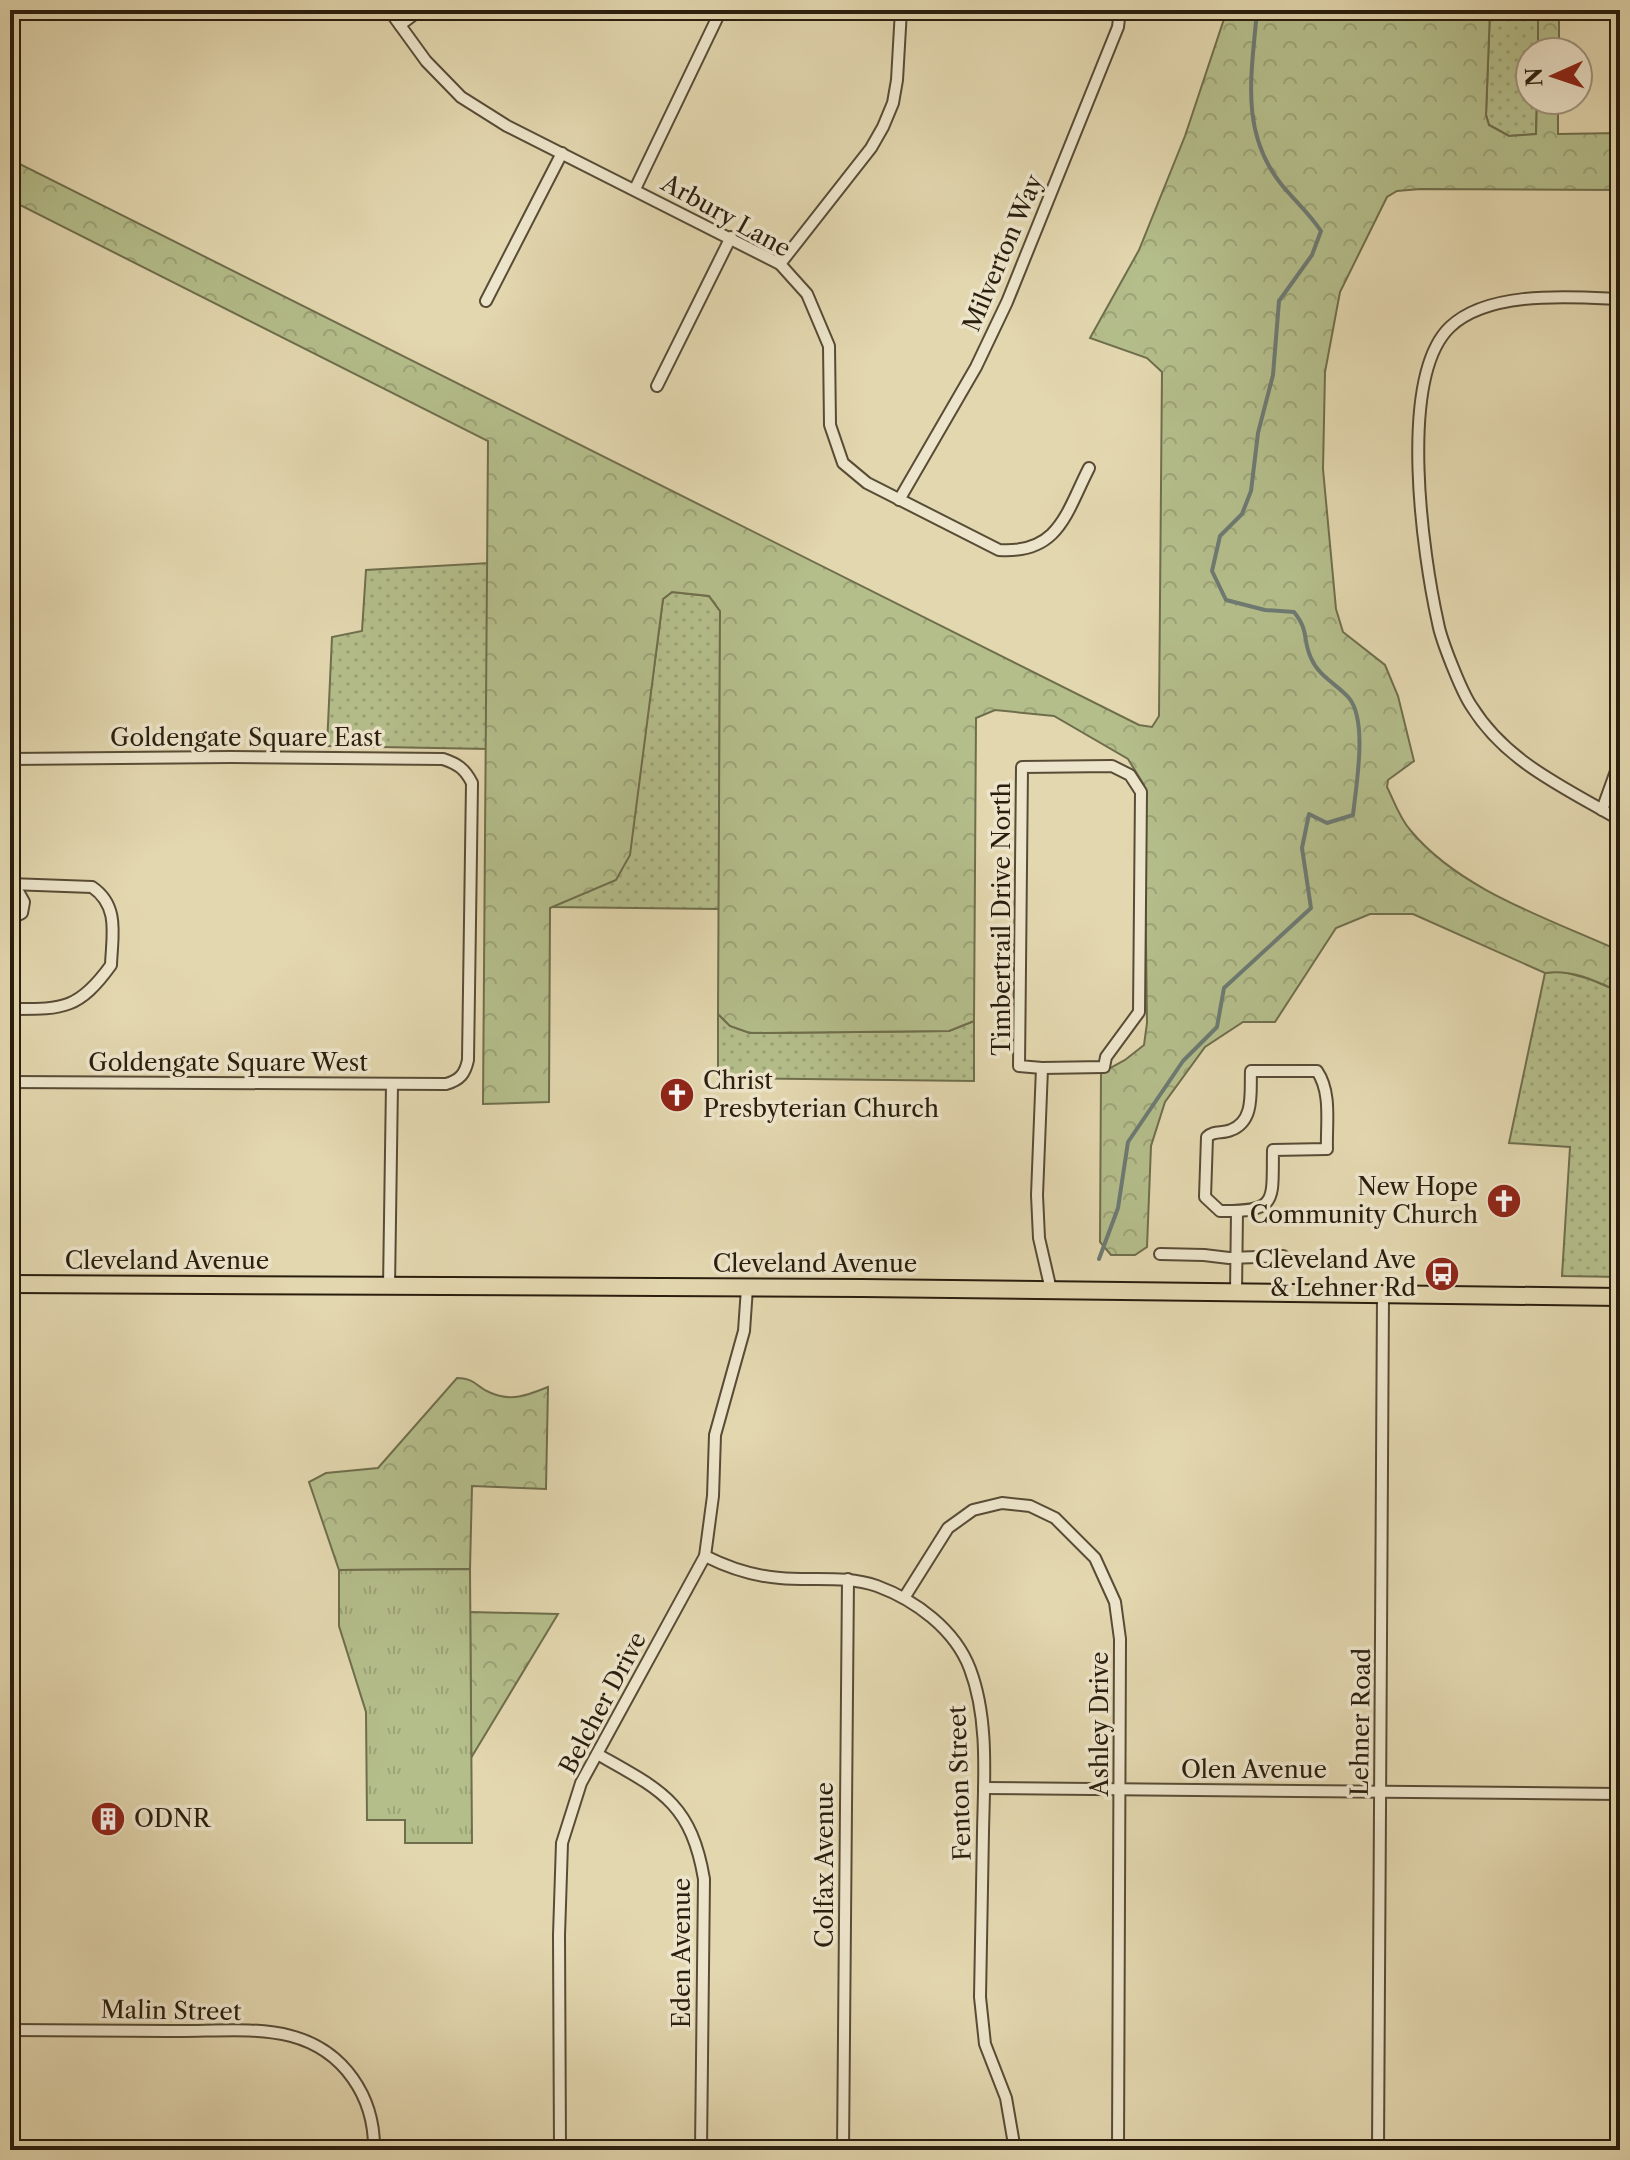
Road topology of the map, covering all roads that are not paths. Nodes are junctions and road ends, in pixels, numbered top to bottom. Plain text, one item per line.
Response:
1 (389, 10) edge
2 (420, 10) edge
3 (721, 10) edge
4 (901, 10) edge
5 (1120, 10) edge
6 (400, 25) junction
7 (562, 153) junction
8 (635, 189) junction
9 (731, 237) junction
10 (780, 264) junction
11 (1620, 299) edge
12 (486, 301) dead end
13 (657, 386) dead end
14 (1089, 468) dead end
15 (899, 500) junction
16 (10, 759) edge
17 (1620, 760) edge
18 (1602, 810) junction
19 (1620, 820) edge
20 (10, 884) edge
21 (10, 891) edge
22 (10, 919) edge
23 (10, 1009) edge
24 (1042, 1068) junction
25 (10, 1082) edge
26 (392, 1084) junction
27 (446, 1084) joint
28 (1237, 1211) junction
29 (1160, 1254) dead end
30 (1283, 1256) dead end
31 (1237, 1258) junction
32 (10, 1284) edge
33 (389, 1287) junction
34 (747, 1288) junction
35 (1051, 1290) junction
36 (1236, 1293) junction
37 (1383, 1295) junction
38 (1620, 1297) edge
39 (705, 1556) junction
40 (848, 1579) junction
41 (904, 1598) junction
42 (599, 1755) junction
43 (984, 1788) junction
44 (1119, 1790) junction
45 (1380, 1790) junction
46 (1620, 1794) edge
47 (10, 2030) edge
48 (374, 2150) edge
49 (560, 2150) edge
50 (701, 2150) edge
51 (843, 2150) edge
52 (1015, 2150) edge
53 (1118, 2150) edge
54 (1378, 2150) edge

1 - 6 street, Arbury Lane
2 - 6 street
3 - 8 street
4 - 10 street
5 - 15 street, Milverton Way
6 - 7 street, Arbury Lane
7 - 8 street, Arbury Lane
7 - 12 street
8 - 9 street, Arbury Lane
9 - 10 street, Arbury Lane
9 - 13 street
10 - 15 street, Arbury Lane
11 - 18 street
14 - 15 street, Arbury Lane
16 - 27 street, Goldengate Square East
17 - 18 street
18 - 19 street
20 - 23 street
21 - 22 street
24 - 24 street, Timbertrail Drive North
24 - 35 street, Timbertrail Drive North
25 - 26 street, Goldengate Square West
26 - 27 street, Goldengate Square West
26 - 33 street
28 - 28 street
28 - 31 street
29 - 31 street
30 - 31 street
31 - 36 street
32 - 33 main road, Cleveland Avenue
33 - 34 main road, Cleveland Avenue
34 - 35 main road, Cleveland Avenue
34 - 39 street, Belcher Drive
35 - 36 main road, Cleveland Avenue
36 - 37 main road, Cleveland Avenue
37 - 38 main road, Cleveland Avenue
37 - 45 street, Lehner Road
39 - 40 street, Fenton Street
39 - 42 street, Belcher Drive
40 - 41 street, Fenton Street
40 - 51 street, Colfax Avenue
41 - 43 street, Fenton Street
41 - 44 street, Ashley Drive
42 - 49 street, Belcher Drive
42 - 50 street, Eden Avenue
43 - 44 street, Olen Avenue
43 - 52 street, Fenton Street
44 - 45 street, Olen Avenue
44 - 53 street, Ashley Drive
45 - 46 street, Olen Avenue
45 - 54 street, Lehner Road
47 - 48 street, Malin Street

